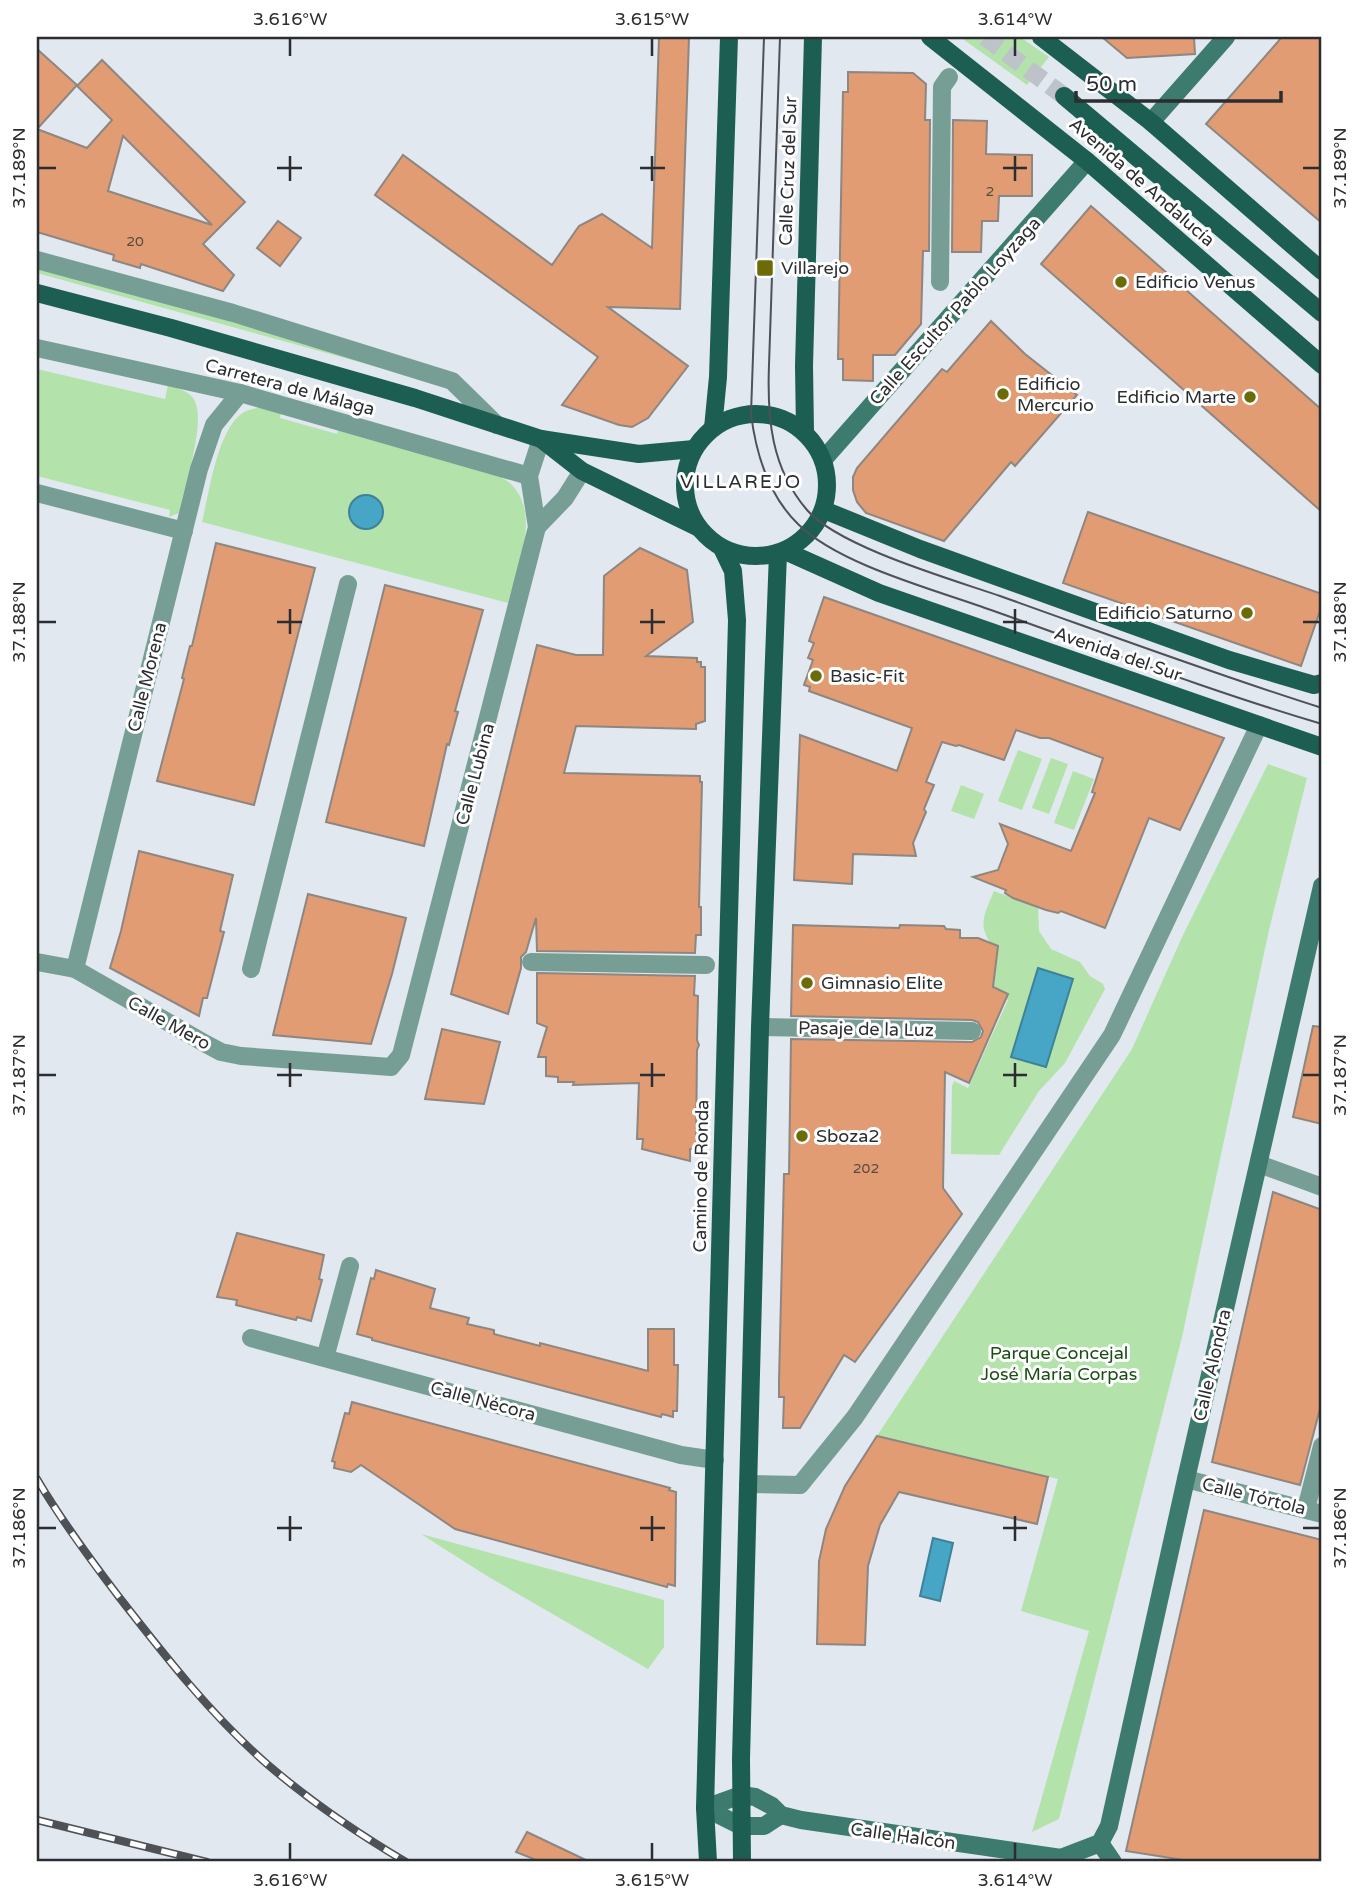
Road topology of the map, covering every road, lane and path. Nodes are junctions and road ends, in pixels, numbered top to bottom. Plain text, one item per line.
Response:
1 (729, 37) edge
2 (813, 37) edge
3 (930, 37) edge
4 (1041, 37) edge
5 (1226, 37) edge
6 (949, 77) dead end
7 (1064, 96) tunnel mouth
8 (1151, 122) junction
9 (1087, 161) junction
10 (37, 260) edge
11 (1322, 271) edge
12 (940, 282) dead end
13 (37, 293) edge
14 (1322, 313) edge
15 (37, 348) edge
16 (1322, 365) edge
17 (240, 393) junction
18 (497, 425) junction
19 (713, 428) junction
20 (805, 432) junction
21 (541, 439) junction
22 (694, 449) junction
23 (823, 460) junction
24 (582, 471) junction
25 (529, 476) junction
26 (37, 493) edge
27 (824, 510) junction
28 (537, 527) junction
29 (699, 528) junction
30 (184, 531) junction
31 (722, 548) junction
32 (781, 552) junction
33 (348, 584) dead end
34 (1322, 683) edge
35 (1259, 725) junction
36 (1322, 747) edge
37 (1322, 886) edge
38 (37, 962) edge
39 (531, 962) dead end
40 (706, 965) dead end
41 (251, 969) dead end
42 (75, 970) junction
43 (760, 1027) junction
44 (972, 1031) dead end
45 (391, 1067) joint
46 (1259, 1164) junction
47 (1322, 1187) edge
48 (350, 1266) dead end
49 (251, 1338) dead end
50 (325, 1357) junction
51 (1322, 1446) edge
52 (715, 1460) junction
53 (1186, 1479) junction
54 (748, 1484) junction
55 (1314, 1511) edge
56 (741, 1796) junction
57 (705, 1808) junction
58 (781, 1815) junction
59 (741, 1826) junction
60 (1100, 1843) junction
61 (1064, 1860) edge
62 (708, 1862) edge
63 (742, 1862) edge
64 (1113, 1862) edge

1 - 19 main road
2 - 20 main road, Calle Cruz del Sur
3 - 9 main road, Avenida de Andalucía
4 - 8 main road
5 - 8 main road
6 - 12 street
7 - 14 main road, Avenida de Andalucía
8 - 11 main road
9 - 16 main road, Avenida de Andalucía
9 - 23 main road, Calle Escultor Pablo Loyzaga
10 - 18 street, Carretera de Málaga
13 - 18 main road, Carretera de Málaga
15 - 17 street, Carretera de Málaga
17 - 25 street, Carretera de Málaga
17 - 30 street, Calle Morena
18 - 21 main road, Carretera de Málaga
19 - 20 main road
19 - 22 main road
20 - 23 main road
21 - 22 main road, Carretera de Málaga
21 - 24 main road, Carretera de Málaga
21 - 25 street
22 - 29 main road
23 - 27 main road
24 - 28 street
24 - 29 main road, Carretera de Málaga
25 - 28 street, Calle Lubina
26 - 30 street
27 - 32 main road
27 - 34 main road, Avenida del Sur
28 - 45 street, Calle Lubina
29 - 31 main road
30 - 42 street, Calle Morena
31 - 32 main road
31 - 52 main road, Camino de Ronda
32 - 35 main road, Avenida del Sur
32 - 43 main road
33 - 41 street
35 - 36 main road, Avenida del Sur
35 - 54 street
37 - 46 main road, Calle Alondra
38 - 42 street, Calle Mero
39 - 40 street
42 - 45 street, Calle Mero
43 - 44 street, Pasaje de la Luz
43 - 54 main road
46 - 47 street
46 - 53 main road, Calle Alondra
48 - 50 street
49 - 50 street, Calle Nécora
50 - 52 street, Calle Nécora
51 - 55 street
52 - 57 main road, Camino de Ronda
53 - 55 street, Calle Tórtola
53 - 60 main road, Calle Alondra
54 - 56 main road
56 - 57 main road
56 - 58 main road, Calle Halcón
56 - 59 main road
57 - 59 main road
57 - 62 main road, Camino de Ronda
58 - 59 main road
58 - 61 main road, Calle Halcón
59 - 63 main road
60 - 61 main road
60 - 64 main road

